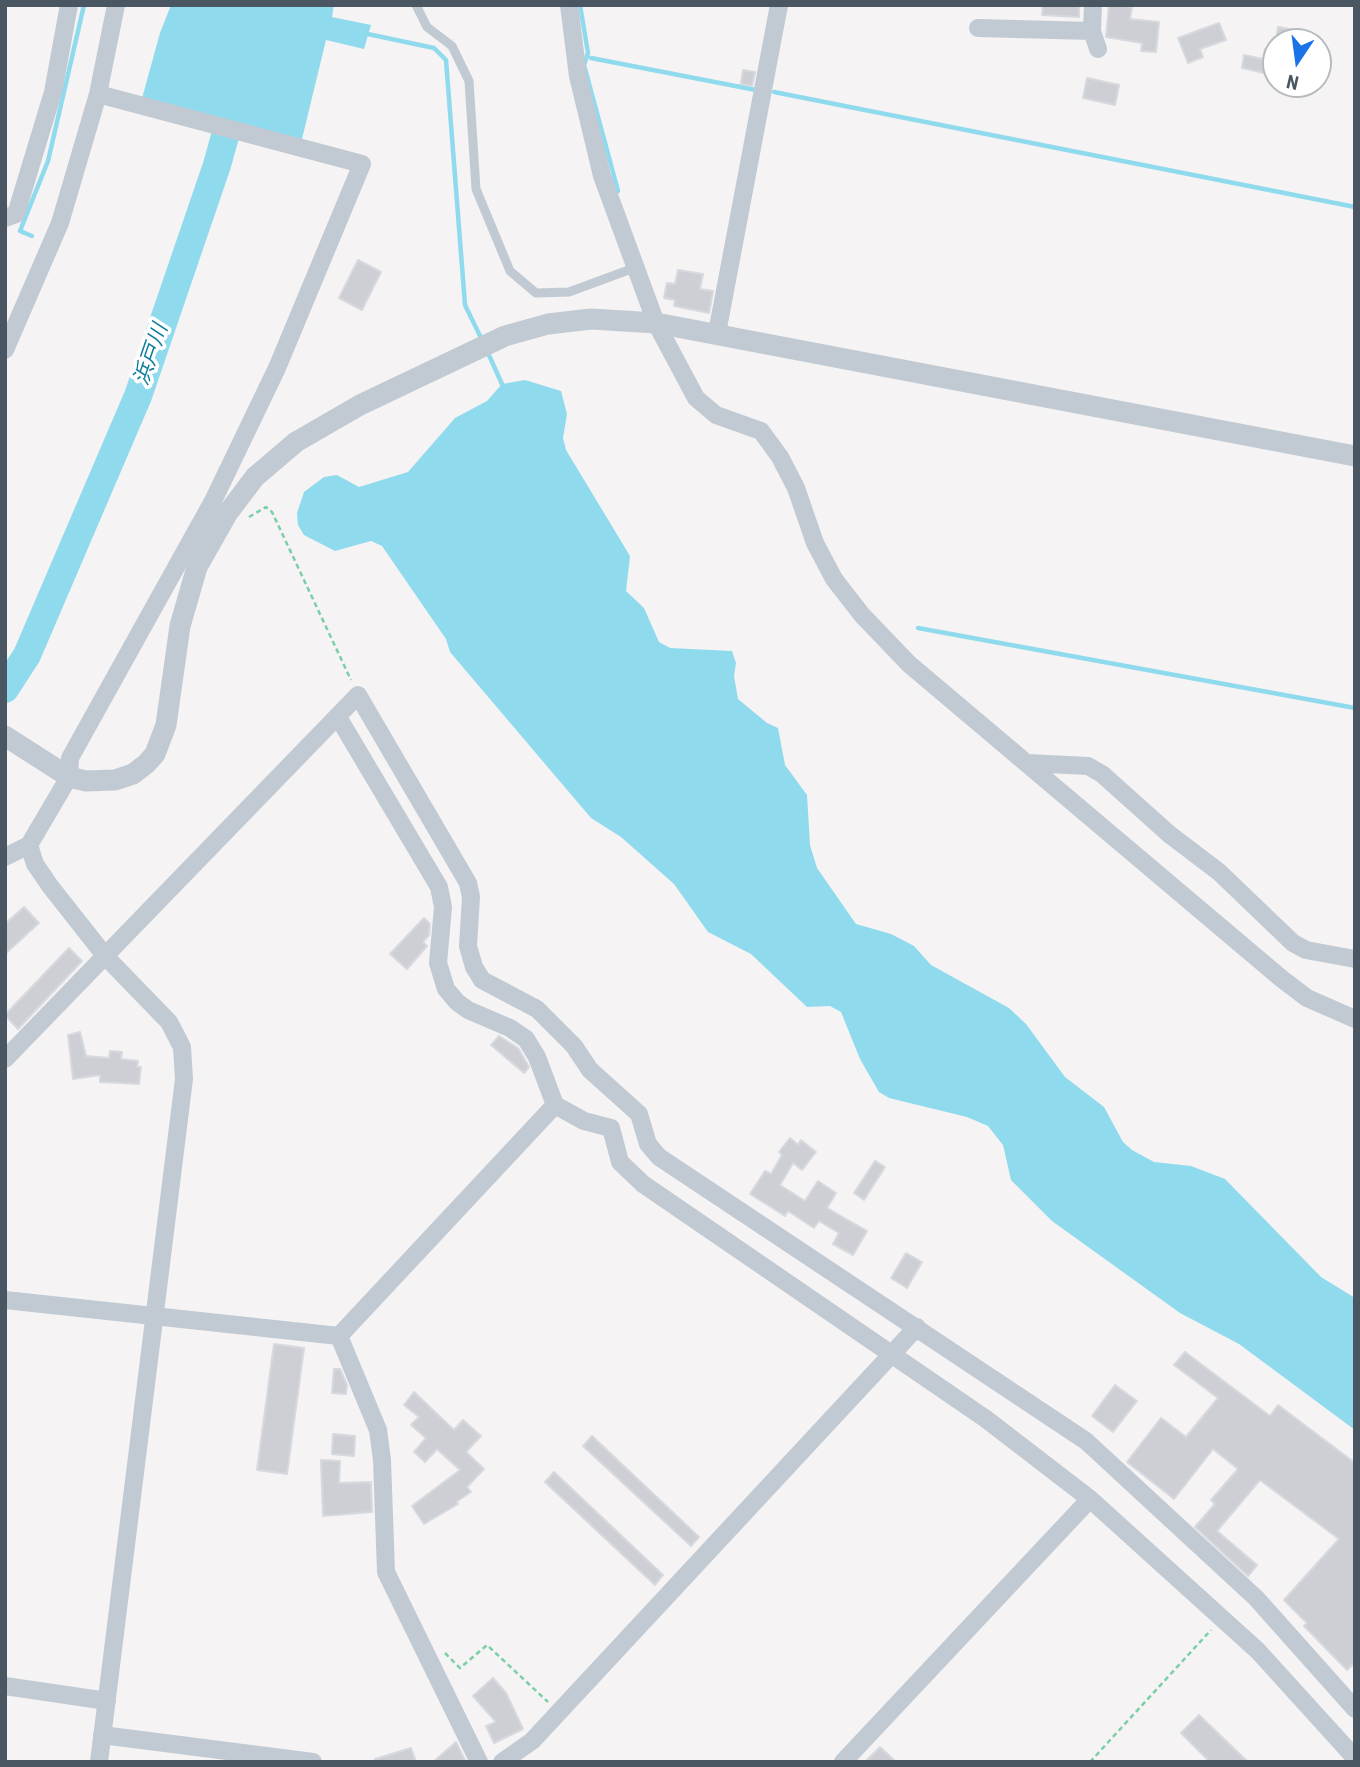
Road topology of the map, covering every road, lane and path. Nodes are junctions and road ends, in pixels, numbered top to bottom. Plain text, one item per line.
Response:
1 (69, 5) edge
2 (116, 5) edge
3 (416, 5) edge
4 (569, 5) edge
5 (779, 5) edge
6 (1093, 5) edge
7 (978, 28) dead end
8 (1092, 31) junction
9 (1098, 49) dead end
10 (98, 94) junction
11 (5, 218) edge
12 (634, 268) junction
13 (656, 323) junction
14 (717, 333) junction
15 (5, 350) edge
16 (1355, 457) edge
17 (226, 514) junction
18 (358, 695) junction
19 (338, 717) junction
20 (5, 736) edge
21 (1028, 763) junction
22 (69, 777) junction
23 (17, 851) edge
24 (107, 957) junction
25 (1355, 959) edge
26 (1355, 1019) edge
27 (5, 1059) edge
28 (555, 1105) junction
29 (5, 1300) edge
30 (154, 1318) junction
31 (917, 1327) junction
32 (339, 1336) junction
33 (891, 1353) junction
34 (1090, 1499) junction
35 (1222, 1617) junction
36 (443, 1652) dead end
37 (5, 1686) edge
38 (107, 1701) junction
39 (1355, 1709) edge
40 (558, 1711) junction
41 (102, 1735) junction
42 (1347, 1756) edge
43 (99, 1762) edge
44 (313, 1762) edge
45 (479, 1762) edge
46 (502, 1762) edge
47 (843, 1762) edge
48 (1090, 1762) edge

1 - 11 street
2 - 10 street
3 - 12 lane
4 - 12 street
5 - 14 street
6 - 8 street
7 - 8 street
8 - 9 street
10 - 15 street
10 - 22 street
12 - 13 street
13 - 14 street
13 - 17 street
13 - 21 street
14 - 16 street
17 - 18 path
17 - 22 street
18 - 19 street
18 - 31 street
19 - 24 street
19 - 28 street
20 - 22 street
21 - 25 street
21 - 26 street
22 - 23 street
23 - 24 street
24 - 27 street
24 - 30 street
28 - 32 street
28 - 33 street
29 - 30 street
30 - 32 street
30 - 38 street
31 - 33 street
31 - 39 street
32 - 45 street
33 - 34 street
33 - 40 street
34 - 35 street
34 - 47 street
35 - 42 street
35 - 48 path
36 - 40 path
37 - 38 street
38 - 41 street
40 - 46 street
41 - 43 street
41 - 44 street

